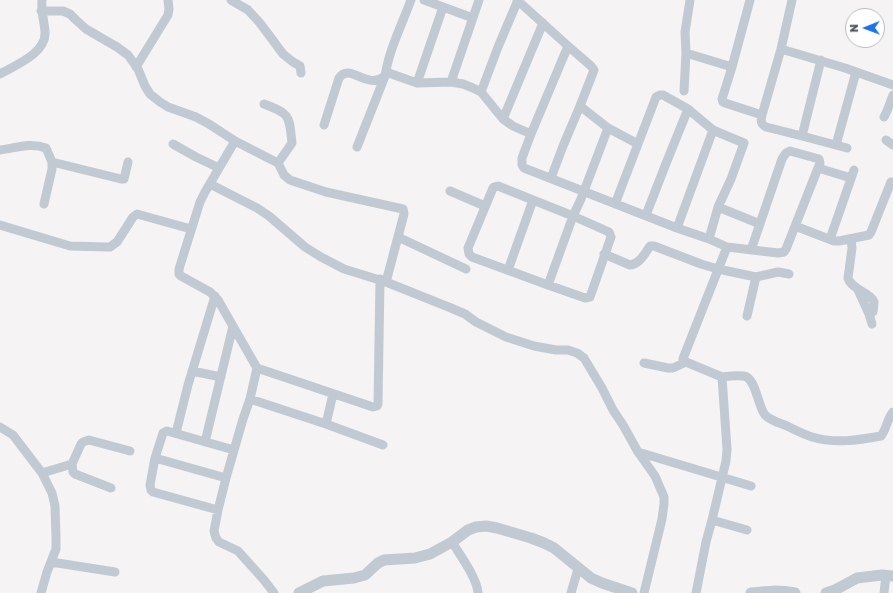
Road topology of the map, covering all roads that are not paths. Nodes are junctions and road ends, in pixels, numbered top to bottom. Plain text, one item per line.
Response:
1 (42, 0) edge
2 (168, 0) edge
3 (231, 0) edge
4 (411, 0) edge
5 (424, 0) edge
6 (479, 0) edge
7 (518, 0) edge
8 (690, 0) edge
9 (750, 0) edge
10 (792, 0) edge
11 (443, 7) junction
12 (41, 11) junction
13 (473, 18) junction
14 (543, 23) junction
15 (568, 46) junction
16 (781, 49) junction
17 (686, 53) junction
18 (821, 60) junction
19 (136, 67) junction
20 (732, 67) junction
21 (856, 72) junction
22 (301, 73) dead end
23 (0, 74) edge
24 (385, 74) junction
25 (451, 82) junction
26 (416, 83) junction
27 (893, 85) edge
28 (684, 91) dead end
29 (481, 92) junction
30 (893, 95) edge
31 (264, 104) dead end
32 (580, 106) junction
33 (688, 109) junction
34 (762, 115) junction
35 (884, 117) dead end
36 (503, 118) junction
37 (324, 124) dead end
38 (608, 128) junction
39 (713, 130) junction
40 (531, 134) junction
41 (802, 136) junction
42 (235, 141) junction
43 (173, 144) dead end
44 (638, 144) junction
45 (836, 145) junction
46 (357, 147) dead end
47 (847, 148) dead end
48 (0, 150) edge
49 (52, 162) junction
50 (128, 162) dead end
51 (278, 164) junction
52 (219, 168) junction
53 (818, 168) junction
54 (551, 178) junction
55 (891, 182) dead end
56 (210, 184) junction
57 (450, 191) dead end
58 (581, 199) junction
59 (533, 200) junction
60 (44, 204) dead end
61 (616, 204) junction
62 (485, 206) junction
63 (718, 207) junction
64 (646, 215) junction
65 (573, 216) junction
66 (760, 224) junction
67 (0, 225) edge
68 (795, 226) junction
69 (677, 228) junction
70 (192, 229) junction
71 (398, 237) junction
72 (709, 239) junction
73 (830, 240) junction
74 (851, 243) junction
75 (751, 250) junction
76 (604, 254) junction
77 (722, 259) junction
78 (466, 269) dead end
79 (508, 270) junction
80 (789, 274) dead end
81 (756, 277) junction
82 (383, 281) junction
83 (548, 285) junction
84 (215, 296) junction
85 (747, 316) dead end
86 (872, 324) dead end
87 (233, 326) junction
88 (686, 362) junction
89 (644, 364) dead end
90 (257, 368) junction
91 (192, 371) junction
92 (722, 376) junction
93 (221, 377) junction
94 (333, 394) junction
95 (250, 399) junction
96 (893, 412) edge
97 (326, 424) junction
98 (0, 427) edge
99 (176, 433) junction
100 (205, 442) junction
101 (383, 445) dead end
102 (234, 450) junction
103 (130, 451) dead end
104 (638, 452) junction
105 (156, 458) junction
106 (72, 464) junction
107 (42, 474) junction
108 (226, 478) junction
109 (722, 478) junction
110 (751, 486) dead end
111 (111, 488) dead end
112 (218, 510) junction
113 (712, 520) junction
114 (747, 530) dead end
115 (452, 542) junction
116 (51, 562) junction
117 (578, 569) junction
118 (115, 572) dead end
119 (890, 576) edge
120 (604, 589) edge
121 (41, 593) edge
122 (274, 593) edge
123 (299, 593) edge
124 (478, 593) edge
125 (571, 593) edge
126 (632, 593) edge
127 (644, 593) edge
128 (696, 593) edge
129 (751, 593) edge
130 (795, 593) edge
131 (826, 593) edge
132 (884, 593) edge

1 - 12 street
2 - 19 street
3 - 22 street
4 - 24 street
5 - 11 street
6 - 13 street
7 - 14 street
7 - 29 street
8 - 17 street
9 - 20 street
10 - 16 street
11 - 13 street
11 - 26 street
12 - 19 street
12 - 23 street
13 - 25 street
14 - 15 street
14 - 36 street
15 - 32 street
15 - 40 street
16 - 18 street
16 - 34 street
17 - 20 street
17 - 28 street
18 - 21 street
18 - 41 street
19 - 42 street
20 - 34 street
21 - 27 street
21 - 45 street
24 - 26 street
24 - 37 street
24 - 46 street
25 - 26 street
25 - 29 street
29 - 36 street
30 - 35 street
31 - 51 street
32 - 38 street
32 - 54 street
33 - 39 street
33 - 44 street
33 - 64 street
34 - 41 street
36 - 40 street
38 - 44 street
38 - 58 street
39 - 63 street
39 - 69 street
40 - 54 street
41 - 45 street
42 - 51 street
42 - 52 street
43 - 52 street
44 - 61 street
45 - 47 street
48 - 49 street
49 - 50 street
49 - 60 street
51 - 71 street
52 - 56 street
53 - 66 street
53 - 68 street
53 - 73 street
54 - 58 street
55 - 74 street
56 - 70 street
56 - 82 street
57 - 62 street
58 - 61 street
58 - 65 street
59 - 62 street
59 - 65 street
59 - 79 street
61 - 64 street
62 - 79 street
63 - 66 street
63 - 72 street
64 - 69 street
65 - 76 street
65 - 83 street
66 - 75 street
67 - 70 street
68 - 73 street
68 - 75 street
69 - 72 street
70 - 84 street
71 - 78 street
71 - 82 street
72 - 77 street
73 - 74 street
74 - 86 street
75 - 77 street
76 - 77 street
76 - 83 street
77 - 81 street
77 - 88 street
79 - 83 street
80 - 81 street
81 - 85 street
82 - 94 street
82 - 104 street
84 - 87 street
84 - 91 street
87 - 90 street
87 - 93 street
88 - 89 street
88 - 92 street
90 - 94 street
90 - 95 street
91 - 93 street
91 - 99 street
92 - 96 street
92 - 109 street
93 - 100 street
94 - 97 street
95 - 97 street
95 - 102 street
97 - 101 street
98 - 107 street
99 - 100 street
99 - 105 street
100 - 102 street
102 - 108 street
103 - 106 street
104 - 109 street
104 - 127 street
105 - 108 street
105 - 112 street
106 - 107 street
106 - 111 street
107 - 116 street
108 - 112 street
109 - 110 street
109 - 113 street
112 - 122 street
113 - 114 street
113 - 128 street
115 - 117 street
115 - 123 street
115 - 124 street
116 - 118 street
116 - 121 street
117 - 120 street
117 - 125 street
119 - 131 street
119 - 132 street
120 - 126 street
129 - 130 street

